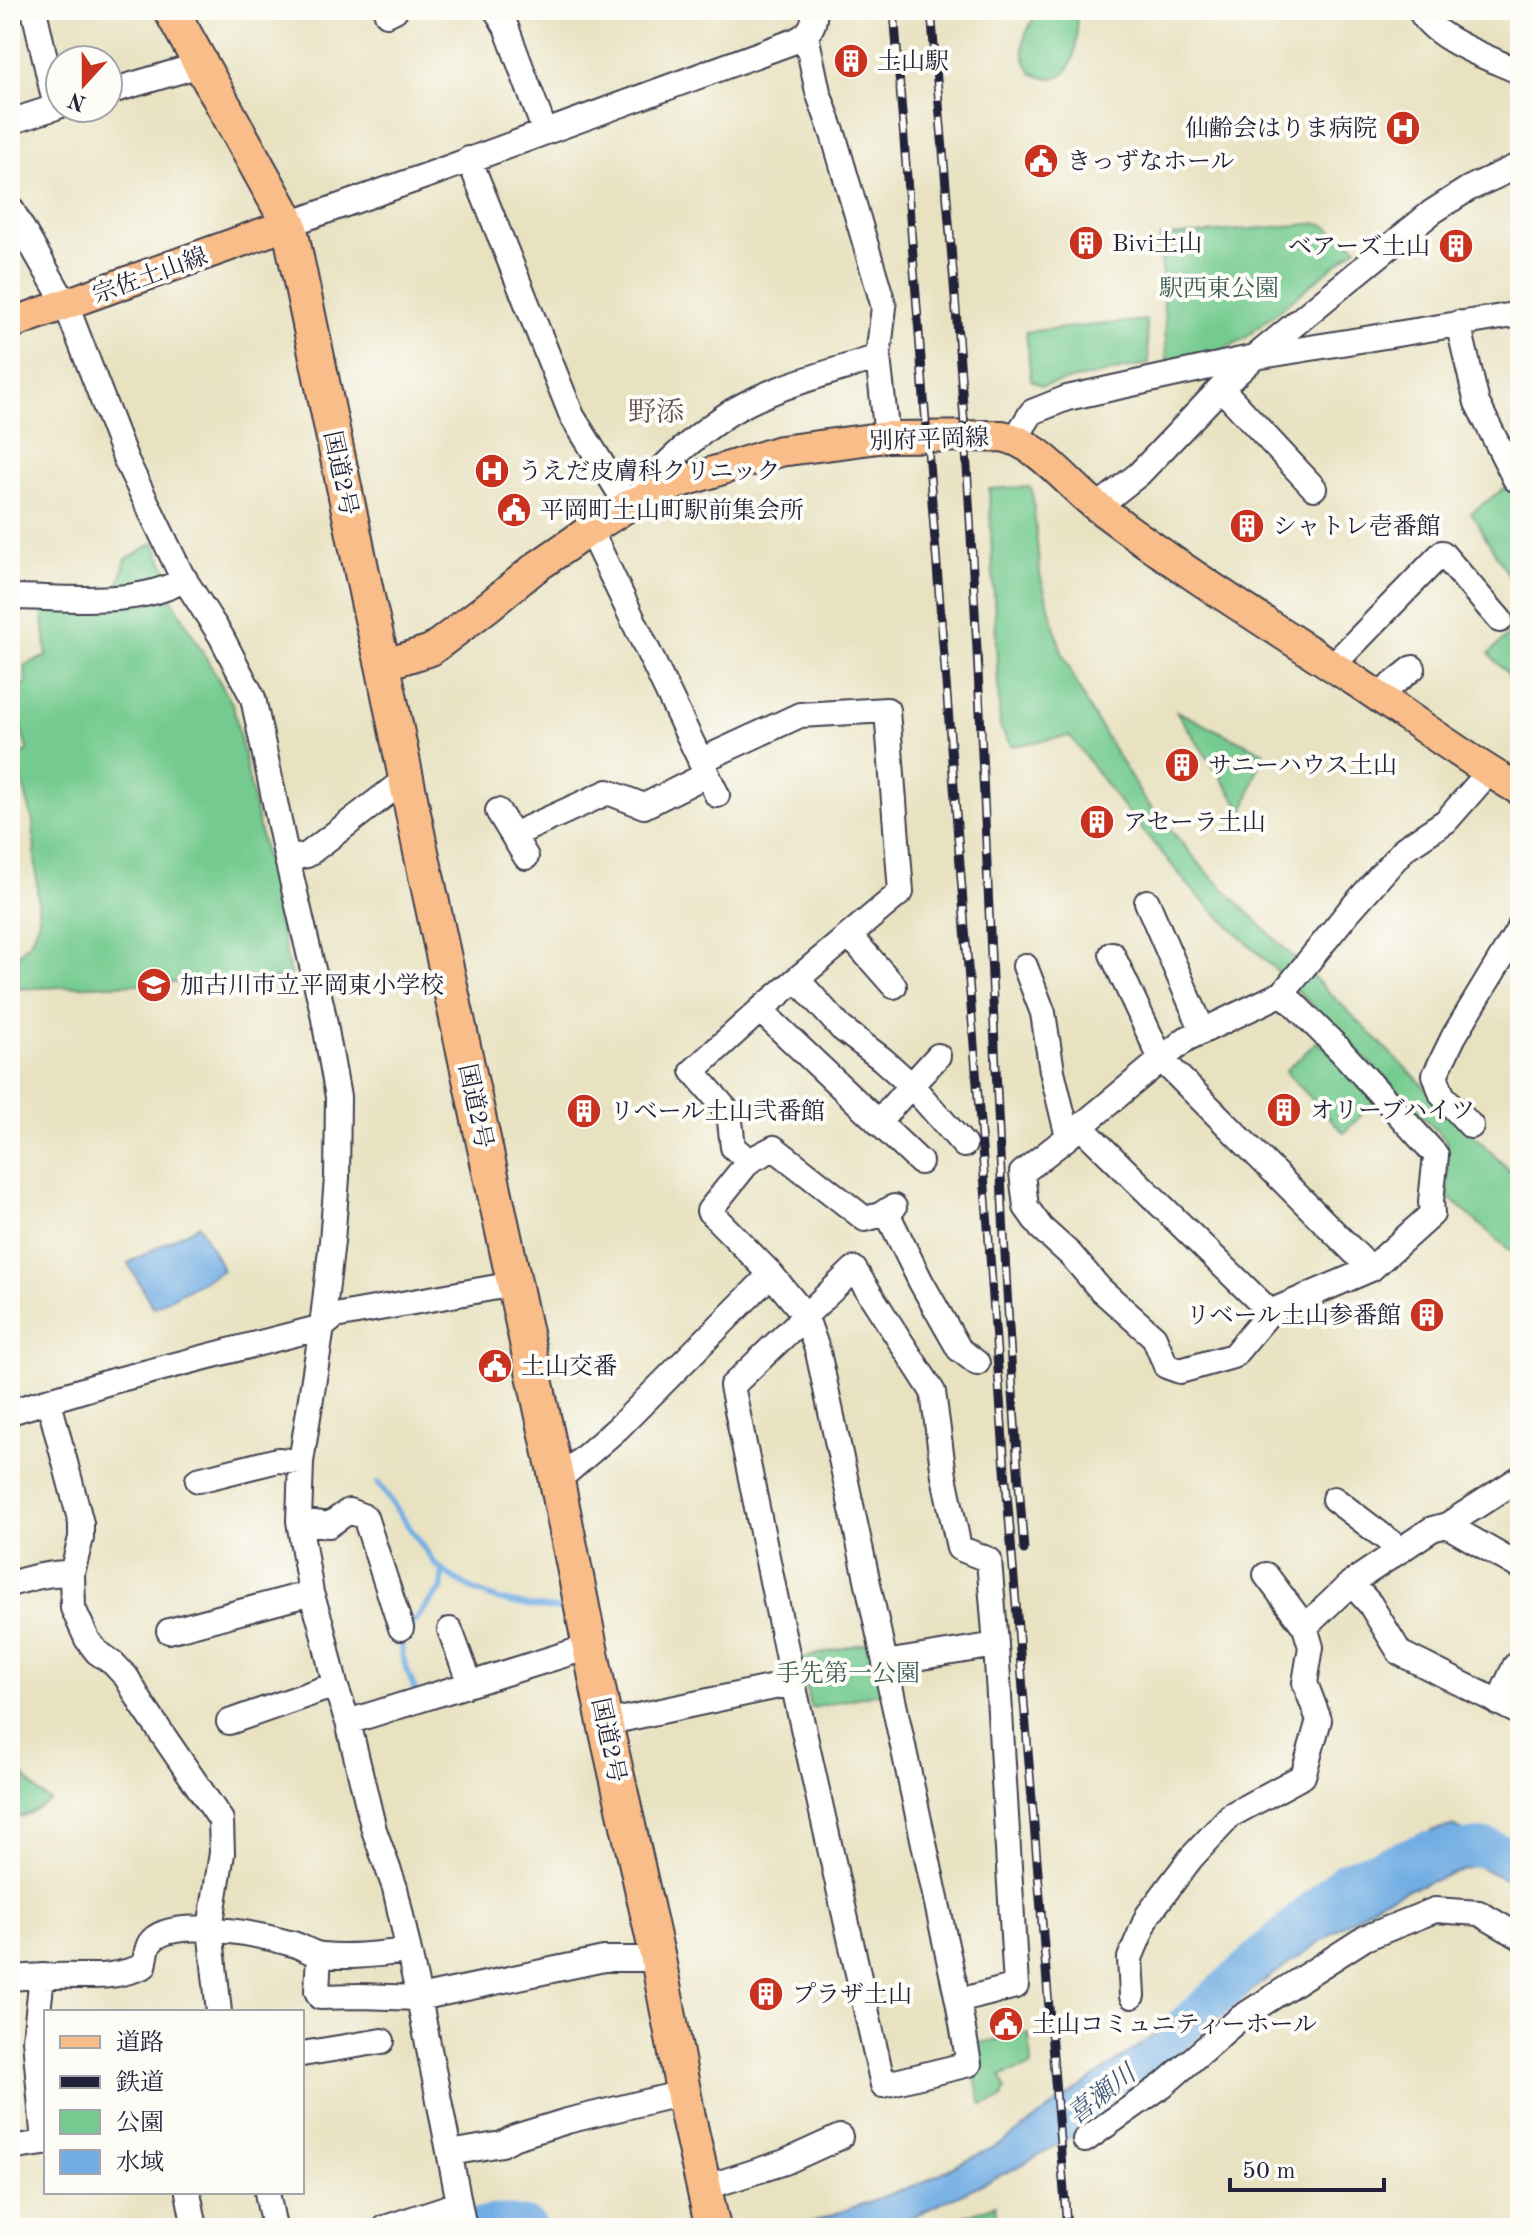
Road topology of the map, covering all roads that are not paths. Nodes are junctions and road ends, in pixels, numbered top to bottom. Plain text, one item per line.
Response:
1 (34, 10) edge
2 (171, 10) edge
3 (496, 10) edge
4 (814, 10) edge
5 (1420, 10) edge
6 (806, 35) junction
7 (44, 50) edge
8 (200, 65) junction
9 (1520, 72) edge
10 (124, 87) edge
11 (44, 111) edge
12 (16, 120) dead end
13 (545, 132) junction
14 (469, 159) junction
15 (1520, 165) edge
16 (10, 207) edge
17 (289, 224) junction
18 (66, 305) junction
19 (1520, 314) edge
20 (1458, 323) junction
21 (10, 324) edge
22 (878, 357) junction
23 (1255, 357) junction
24 (1221, 388) junction
25 (887, 437) junction
26 (1015, 439) junction
27 (1515, 479) dead end
28 (1314, 488) dead end
29 (628, 506) junction
30 (1097, 507) junction
31 (590, 530) junction
32 (185, 579) junction
33 (10, 597) edge
34 (1500, 620) dead end
35 (383, 665) junction
36 (1332, 666) junction
37 (1413, 668) dead end
38 (1378, 696) junction
39 (1489, 772) junction
40 (708, 777) junction
41 (407, 778) junction
42 (1520, 790) edge
43 (498, 811) dead end
44 (513, 835) junction
45 (526, 857) dead end
46 (287, 859) junction
47 (1147, 902) dead end
48 (1520, 927) edge
49 (850, 936) junction
50 (1112, 954) dead end
51 (1025, 966) dead end
52 (797, 979) junction
53 (894, 986) dead end
54 (1283, 993) junction
55 (760, 1010) junction
56 (1202, 1029) junction
57 (938, 1056) dead end
58 (1161, 1059) junction
59 (911, 1085) junction
60 (878, 1122) junction
61 (1471, 1126) dead end
62 (1074, 1132) junction
63 (964, 1145) dead end
64 (749, 1161) junction
65 (920, 1162) dead end
66 (882, 1212) junction
67 (839, 1226) dead end
68 (1371, 1269) junction
69 (771, 1274) junction
70 (514, 1284) junction
71 (1270, 1312) junction
72 (805, 1315) junction
73 (322, 1327) junction
74 (977, 1363) dead end
75 (49, 1402) junction
76 (10, 1412) edge
77 (301, 1462) junction
78 (1520, 1478) edge
79 (198, 1480) dead end
80 (557, 1481) junction
81 (1334, 1499) dead end
82 (299, 1521) junction
83 (1447, 1525) junction
84 (1401, 1550) junction
85 (1520, 1567) edge
86 (72, 1573) junction
87 (1266, 1575) dead end
88 (1351, 1583) junction
89 (10, 1584) edge
90 (311, 1593) junction
91 (1305, 1627) junction
92 (401, 1628) dead end
93 (450, 1630) dead end
94 (169, 1631) dead end
95 (996, 1645) junction
96 (589, 1647) junction
97 (885, 1663) junction
98 (1515, 1666) dead end
99 (793, 1683) junction
100 (470, 1684) junction
101 (335, 1685) junction
102 (1509, 1708) edge
103 (229, 1722) dead end
104 (348, 1722) junction
105 (605, 1723) junction
106 (210, 1928) junction
107 (1520, 1937) edge
108 (408, 1951) junction
109 (319, 1955) junction
110 (658, 1959) junction
111 (42, 1976) junction
112 (10, 1978) edge
113 (1132, 1996) dead end
114 (419, 1998) junction
115 (958, 2001) junction
116 (219, 2010) edge
117 (382, 2041) dead end
118 (304, 2054) edge
119 (41, 2060) edge
120 (683, 2093) junction
121 (44, 2122) edge
122 (840, 2137) dead end
123 (1085, 2140) dead end
124 (44, 2143) edge
125 (10, 2148) edge
126 (450, 2153) junction
127 (704, 2188) junction
128 (188, 2194) edge
129 (267, 2194) edge
130 (460, 2214) edge
131 (712, 2226) edge
132 (195, 2228) edge
133 (274, 2228) edge
134 (385, 2228) edge

1 - 7 street
2 - 8 highway, 国道2号
3 - 13 street
4 - 6 street
5 - 9 street
6 - 13 street
6 - 22 street
8 - 10 street
8 - 17 highway, 国道2号
11 - 12 street
13 - 14 street
14 - 17 street
14 - 29 street
15 - 23 street
16 - 18 street
17 - 18 main road, 宗佐土山線
17 - 35 highway, 国道2号
18 - 21 main road, 宗佐土山線
18 - 32 street
19 - 20 street
20 - 23 street
20 - 27 street
22 - 25 street
22 - 29 street
23 - 24 street
23 - 26 street
24 - 28 street
24 - 30 street
25 - 26 main road, 別府平岡線
25 - 29 main road, 別府平岡線
26 - 30 main road, 別府平岡線
29 - 31 main road, 別府平岡線
30 - 36 main road, 別府平岡線
31 - 35 main road, 別府平岡線
31 - 40 street
32 - 33 street
32 - 46 street
34 - 36 street
35 - 41 highway, 国道2号
36 - 38 main road, 別府平岡線
37 - 38 street
38 - 39 main road, 別府平岡線
39 - 42 main road, 別府平岡線
39 - 54 street
40 - 44 street
40 - 49 street
41 - 46 street
41 - 70 highway, 国道2号
43 - 44 street
44 - 45 street
46 - 73 street
47 - 56 street
48 - 61 street
49 - 52 street
49 - 53 street
50 - 58 street
51 - 62 street
52 - 55 street
52 - 59 street
54 - 56 street
54 - 68 street
55 - 60 street
55 - 64 street
56 - 58 street
57 - 59 street
58 - 62 street
58 - 68 street
59 - 60 street
59 - 63 street
60 - 65 street
62 - 71 street
62 - 71 street
64 - 66 street
64 - 69 street
66 - 67 street
66 - 74 street
68 - 71 street
69 - 72 street
69 - 80 street
70 - 73 street
70 - 80 highway, 国道2号
72 - 95 street
72 - 97 street
72 - 99 street
73 - 75 street
73 - 77 street
75 - 76 street
75 - 86 street
77 - 79 street
77 - 82 street
78 - 83 street
80 - 96 highway, 国道2号
81 - 84 street
82 - 90 street
82 - 92 street
83 - 84 street
83 - 85 street
84 - 88 street
86 - 89 street
86 - 106 street
87 - 91 street
88 - 91 street
88 - 102 street
90 - 94 street
90 - 101 street
91 - 113 street
93 - 100 street
95 - 97 street
95 - 115 street
96 - 100 street
96 - 105 highway, 国道2号
97 - 115 street
98 - 102 street
99 - 105 street
99 - 115 street
100 - 104 street
101 - 103 street
101 - 104 street
104 - 108 street
105 - 110 highway, 国道2号
106 - 109 street
106 - 111 street
106 - 116 street
107 - 123 street
108 - 109 street
108 - 114 street
109 - 114 street
110 - 114 street
110 - 120 highway, 国道2号
111 - 112 street
111 - 119 street
114 - 126 street
117 - 118 street
119 - 121 street
120 - 126 street
120 - 127 highway, 国道2号
122 - 127 street
124 - 125 street
126 - 130 street
127 - 131 highway, 国道2号
128 - 132 street
129 - 133 street
130 - 134 street

